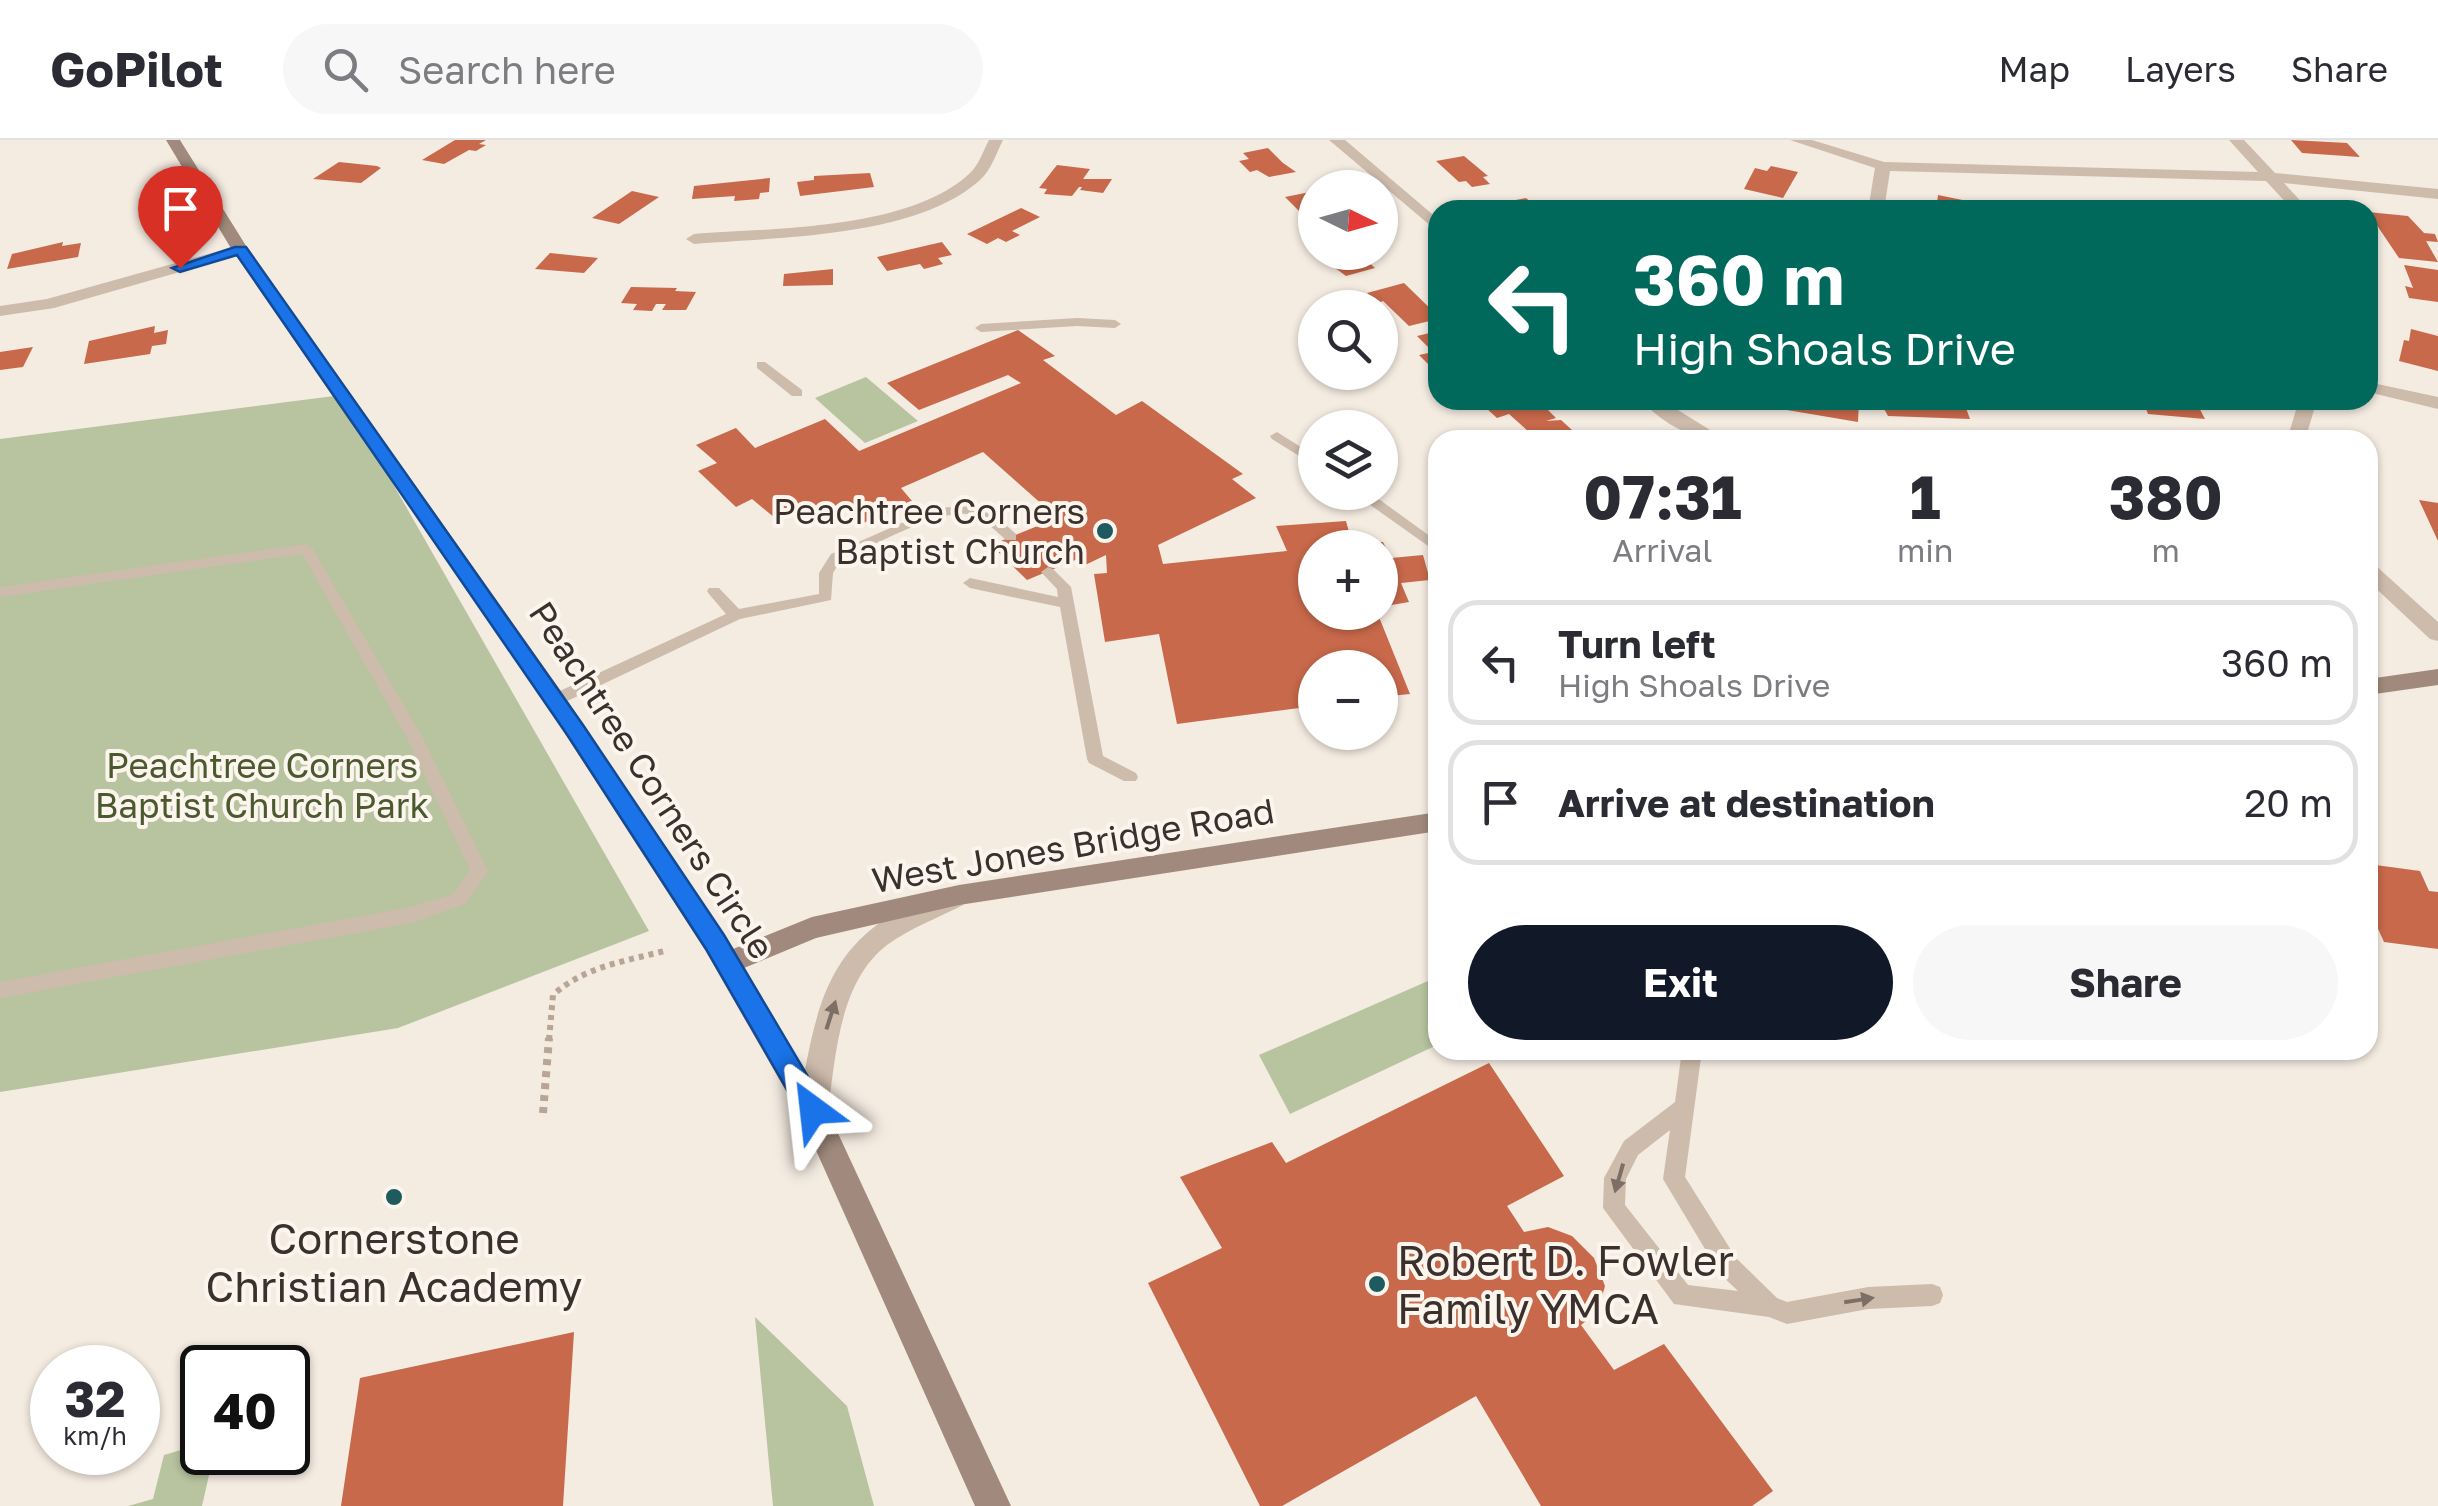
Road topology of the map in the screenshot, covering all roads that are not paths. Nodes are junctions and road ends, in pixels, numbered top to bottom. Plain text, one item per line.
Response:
1 (173, 140) edge
2 (996, 140) edge
3 (1336, 140) edge
4 (1798, 140) edge
5 (2236, 140) edge
6 (1883, 166) junction
7 (2270, 177) junction
8 (2438, 194) edge
9 (1878, 200) edge
10 (2292, 200) edge
11 (1428, 218) edge
12 (694, 240) dead end
13 (240, 250) junction
14 (0, 310) edge
15 (1116, 324) dead end
16 (980, 328) dead end
17 (761, 365) dead end
18 (2378, 388) edge
19 (797, 394) dead end
20 (2438, 403) edge
21 (1665, 410) edge
22 (1694, 430) edge
23 (1277, 436) dead end
24 (1298, 450) edge
25 (1384, 510) edge
26 (1010, 537) dead end
27 (1428, 543) edge
28 (1048, 572) dead end
29 (2378, 579) edge
30 (970, 583) dead end
31 (714, 590) dead end
32 (0, 592) edge
33 (1068, 604) junction
34 (736, 616) junction
35 (2438, 634) edge
36 (2438, 677) edge
37 (2378, 686) edge
38 (555, 700) junction
39 (1130, 776) dead end
40 (1428, 823) edge
41 (958, 895) junction
42 (728, 963) junction
43 (0, 990) edge
44 (1689, 1060) edge
45 (1682, 1108) junction
46 (813, 1110) junction
47 (1932, 1295) dead end
48 (1769, 1306) junction
49 (993, 1506) edge

1 - 13 street, Peachtree Corners Circle
2 - 12 street
3 - 11 street
4 - 6 street
5 - 7 street
6 - 7 street
6 - 9 street
7 - 8 street
7 - 10 street
13 - 14 street
13 - 38 street, Peachtree Corners Circle
15 - 16 lane
17 - 19 lane
18 - 20 street
21 - 22 street
23 - 24 lane
25 - 27 lane
26 - 34 lane
28 - 33 lane
29 - 35 street
30 - 33 lane
31 - 34 lane
32 - 43 lane
33 - 39 lane
34 - 38 lane
36 - 37 street
38 - 42 street, Peachtree Corners Circle
40 - 41 street, West Jones Bridge Road
41 - 42 street, West Jones Bridge Road
46 -> 41 street
42 - 46 street, Peachtree Corners Circle
44 - 45 lane
45 - 48 lane
45 -> 48 lane
46 - 49 street, Peachtree Corners Circle
48 -> 47 lane

